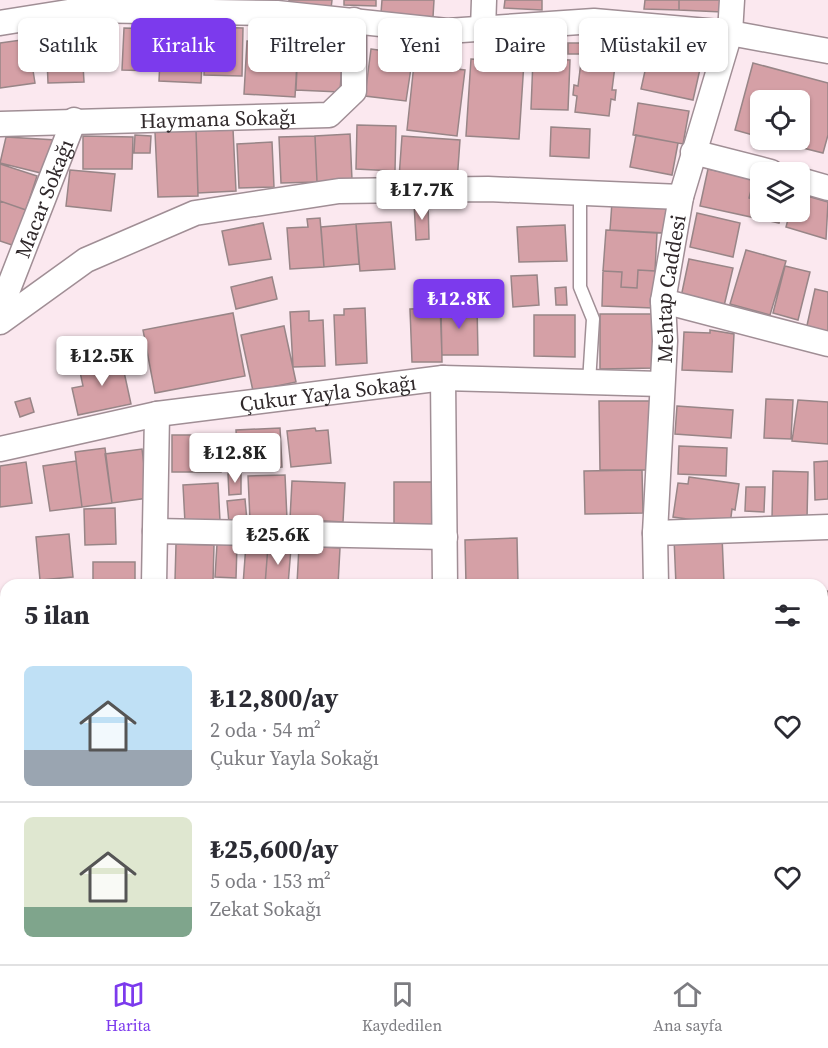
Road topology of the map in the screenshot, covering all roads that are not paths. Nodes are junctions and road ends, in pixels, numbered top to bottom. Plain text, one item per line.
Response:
1 (484, 0) edge
2 (732, 0) edge
3 (81, 5) edge
4 (278, 7) edge
5 (342, 18) edge
6 (483, 18) edge
7 (366, 21) edge
8 (0, 23) edge
9 (567, 23) edge
10 (474, 30) edge
11 (730, 33) junction
12 (828, 51) edge
13 (354, 72) edge
14 (74, 120) junction
15 (0, 124) edge
16 (693, 152) junction
17 (750, 167) edge
18 (810, 183) edge
19 (828, 188) edge
20 (580, 193) junction
21 (681, 197) junction
22 (663, 301) junction
23 (0, 310) edge
24 (0, 322) edge
25 (828, 344) edge
26 (443, 378) junction
27 (589, 382) junction
28 (661, 384) junction
29 (157, 414) junction
30 (0, 449) edge
31 (828, 527) edge
32 (155, 531) junction
33 (655, 533) junction
34 (446, 537) junction
35 (154, 579) edge
36 (445, 579) edge
37 (656, 579) edge

1 - 6 street
2 - 11 street, Mehtap Caddesi
3 - 4 street
3 - 8 street
4 - 5 street
7 - 10 street
9 - 11 street
11 - 12 street
11 - 16 street, Mehtap Caddesi
13 - 14 street, Haymana Sokağı
14 - 15 street, Haymana Sokağı
14 - 23 street, Macar Sokağı
16 - 17 street
16 - 21 street, Mehtap Caddesi
18 - 19 street
20 - 21 street
20 - 24 street
20 - 27 lane
21 - 22 street, Mehtap Caddesi
22 - 25 street
22 - 28 street, Mehtap Caddesi
26 - 27 street, Çukur Yayla Sokağı
26 - 29 street, Çukur Yayla Sokağı
26 - 34 street
27 - 28 street, Çukur Yayla Sokağı
28 - 33 street, Mehtap Caddesi
29 - 30 street, Çukur Yayla Sokağı
29 - 32 street
31 - 33 street
32 - 34 street
32 - 35 street
33 - 37 street, Mehtap Caddesi
34 - 36 street

